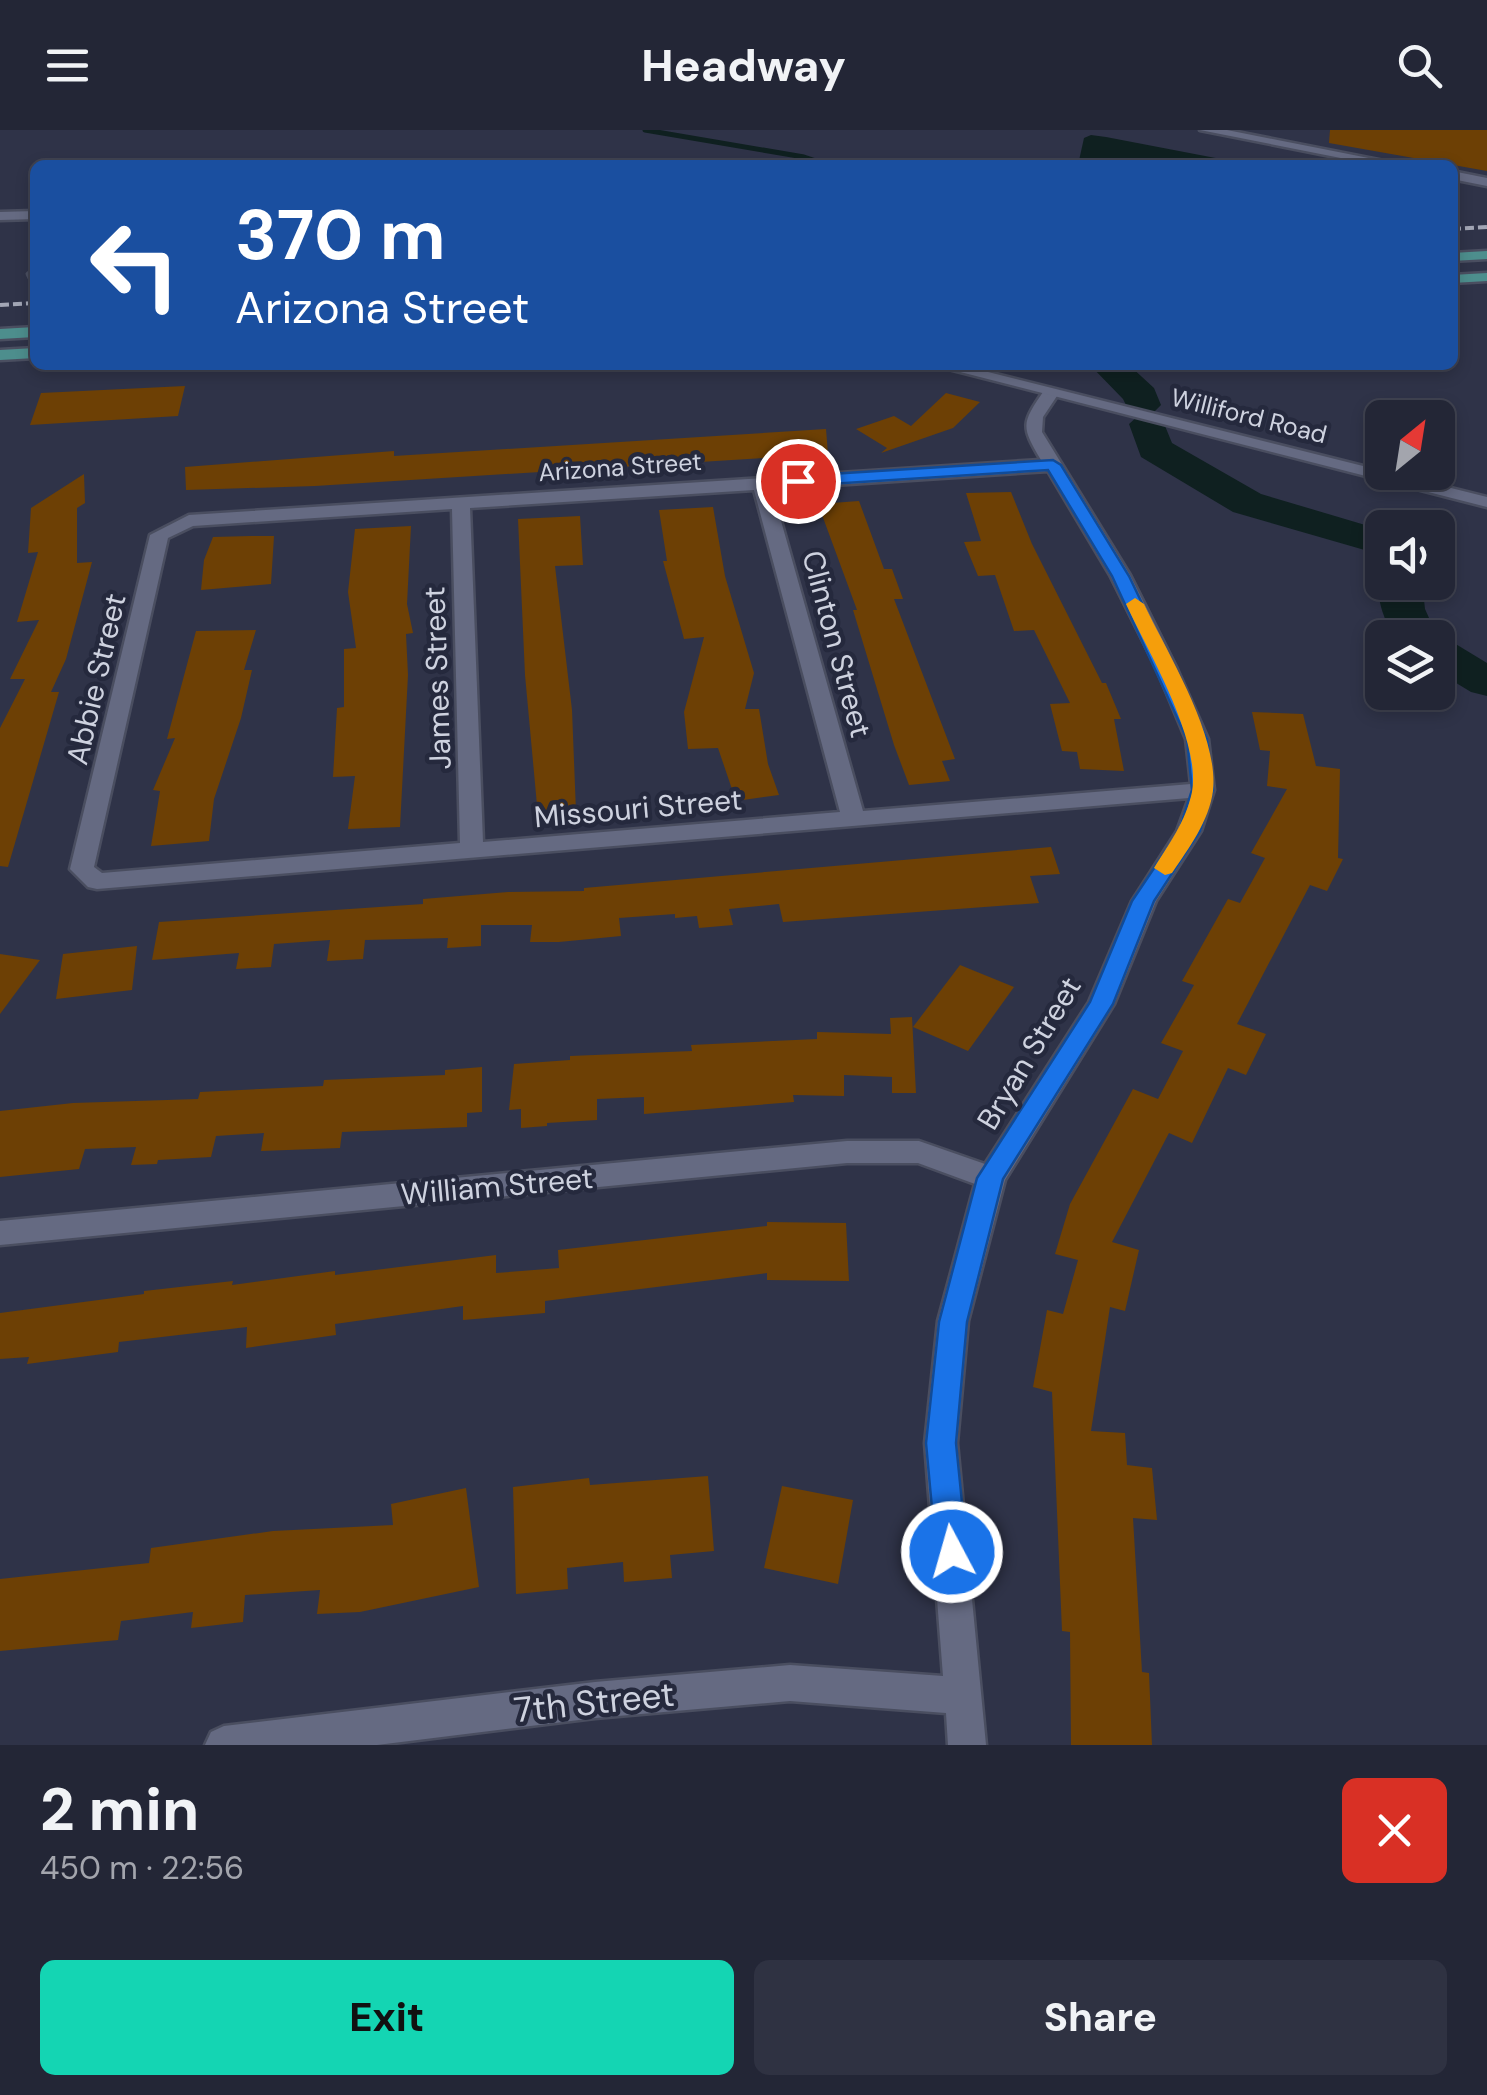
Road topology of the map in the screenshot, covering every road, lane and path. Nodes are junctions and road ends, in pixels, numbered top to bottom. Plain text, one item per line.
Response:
1 (1206, 130) edge
2 (1369, 160) edge
3 (1458, 176) edge
4 (1487, 182) edge
5 (30, 215) edge
6 (0, 216) edge
7 (1487, 256) edge
8 (1458, 258) edge
9 (1487, 277) edge
10 (1458, 279) edge
11 (30, 332) edge
12 (0, 334) edge
13 (30, 353) edge
14 (0, 355) edge
15 (961, 370) edge
16 (1051, 393) junction
17 (1053, 465) junction
18 (762, 483) junction
19 (461, 502) junction
20 (1487, 502) edge
21 (190, 520) joint
22 (1203, 790) junction
23 (854, 820) junction
24 (472, 852) junction
25 (82, 870) joint
26 (990, 1178) junction
27 (0, 1233) edge
28 (965, 1696) junction
29 (224, 1745) edge
30 (967, 1745) edge

1 - 2 street
3 - 4 street
5 - 6 street
7 - 8 main road
9 - 10 main road
11 - 12 main road
13 - 14 main road
15 - 16 street, Williford Road
16 - 17 street, Bryan Street
16 - 20 street, Williford Road
17 - 18 street, Arizona Street
17 - 22 street, Bryan Street
18 - 19 street, Arizona Street
18 - 23 street, Clinton Street
19 - 21 street, Arizona Street
19 - 24 street, James Street
21 - 25 street, Abbie Street
22 - 23 street, Missouri Street
22 - 26 street, Bryan Street
23 - 24 street, Missouri Street
24 - 25 street, Missouri Street
26 - 27 street, William Street
26 - 28 street, Bryan Street
28 - 29 street, 7th Street
28 - 30 street, Bryan Street

